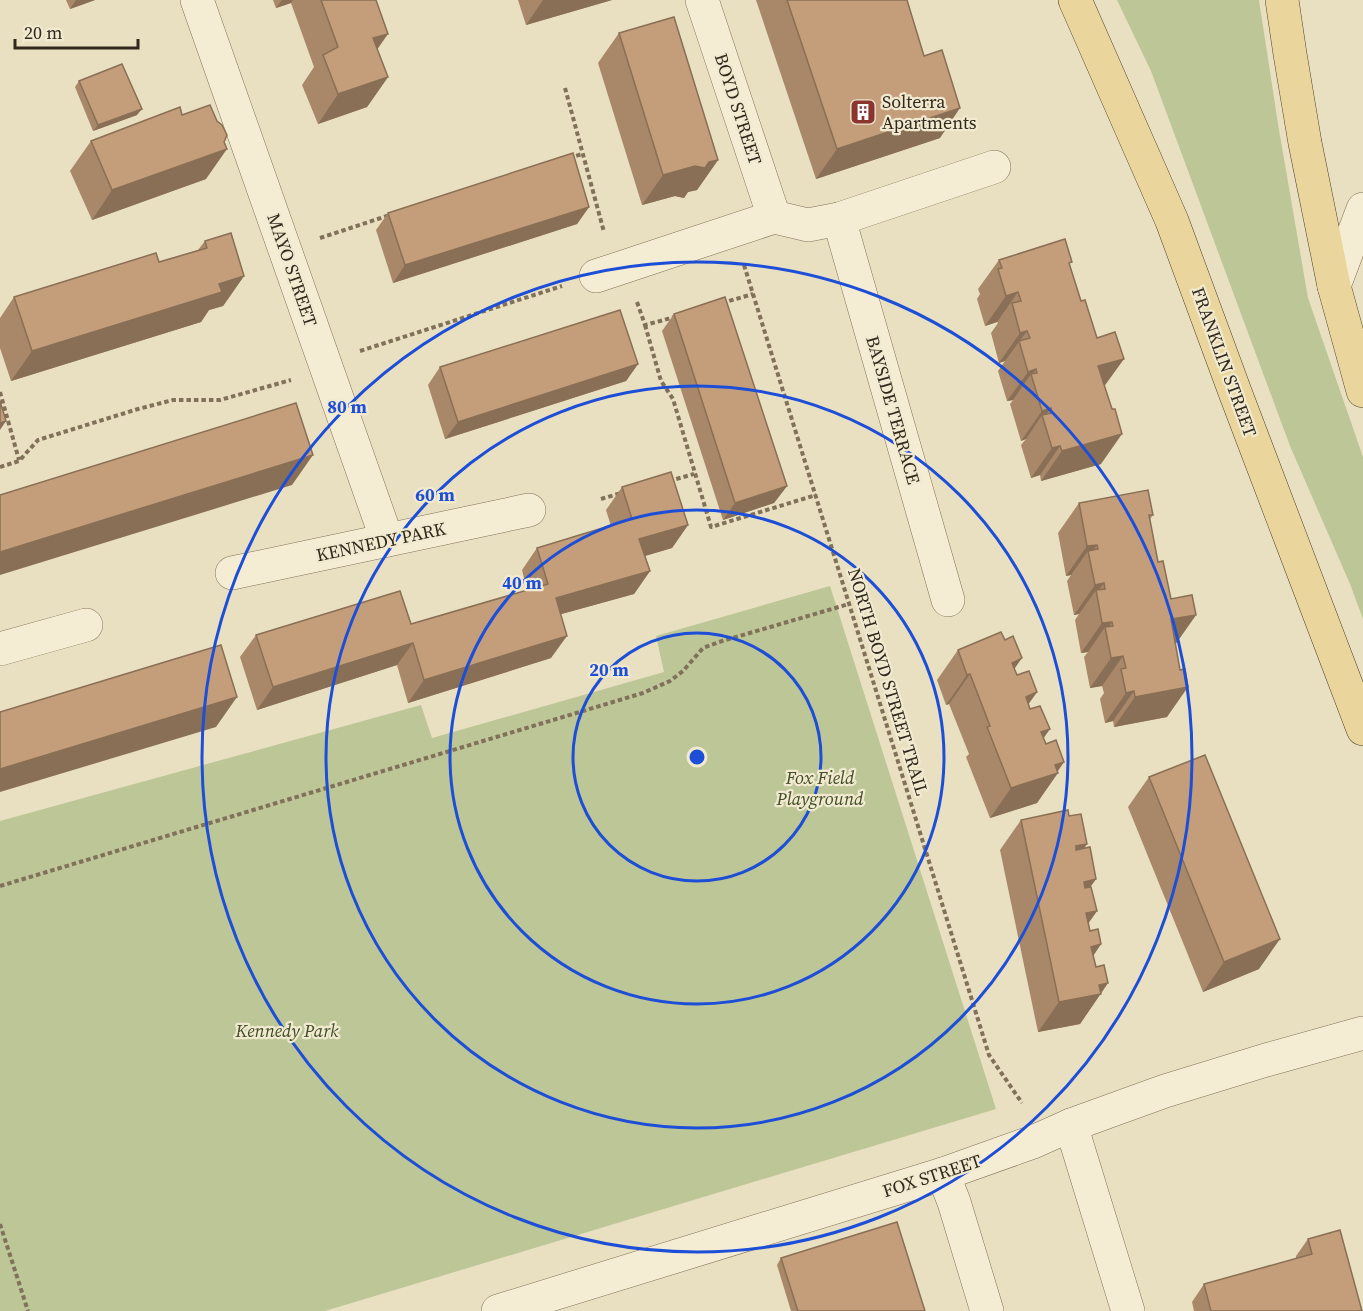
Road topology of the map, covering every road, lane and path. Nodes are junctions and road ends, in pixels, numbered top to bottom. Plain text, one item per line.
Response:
1 (197, 0) edge
2 (702, 0) edge
3 (1075, 0) edge
4 (1282, 0) edge
5 (565, 88) dead end
6 (582, 154) junction
7 (560, 161) edge
8 (994, 167) dead end
9 (1363, 209) edge
10 (396, 213) edge
11 (774, 218) junction
12 (839, 219) junction
13 (319, 238) dead end
14 (743, 261) dead end
15 (596, 276) junction
16 (1334, 286) junction
17 (753, 294) junction
18 (721, 303) edge
19 (678, 316) edge
20 (645, 325) junction
21 (359, 352) dead end
22 (292, 380) dead end
23 (1363, 391) edge
24 (0, 392) edge
25 (20, 461) junction
26 (0, 467) edge
27 (694, 474) junction
28 (663, 483) edge
29 (621, 493) edge
30 (816, 495) junction
31 (600, 499) dead end
32 (530, 510) dead end
33 (387, 540) junction
34 (232, 573) dead end
35 (948, 600) dead end
36 (849, 604) junction
37 (86, 625) dead end
38 (0, 649) edge
39 (1363, 729) edge
40 (0, 886) edge
41 (1363, 1034) edge
42 (1022, 1102) dead end
43 (1071, 1125) junction
44 (944, 1174) junction
45 (0, 1224) edge
46 (28, 1311) edge
47 (498, 1311) edge
48 (987, 1311) edge
49 (1128, 1311) edge

1 - 33 street, MAYO STREET
2 - 11 street, BOYD STREET
3 - 39 main road, FRANKLIN STREET
4 - 16 main road
5 - 6 path
6 - 7 path
6 - 15 path
8 - 12 street
9 - 16 street
10 - 13 path
11 - 12 street
11 - 15 street
12 - 35 street, BAYSIDE TERRACE
14 - 17 path, NORTH BOYD STREET TRAIL
15 - 20 path
15 - 21 path
16 - 23 main road
17 - 18 path
17 - 30 path, NORTH BOYD STREET TRAIL
19 - 20 path
20 - 27 path
22 - 25 path
24 - 25 path
25 - 26 path
27 - 28 path
27 - 30 path
29 - 31 path
30 - 36 path, NORTH BOYD STREET TRAIL
32 - 33 street, KENNEDY PARK
33 - 34 street, KENNEDY PARK
36 - 40 path
36 - 42 path, NORTH BOYD STREET TRAIL
37 - 38 street
41 - 43 street, FOX STREET
43 - 44 street, FOX STREET
43 - 49 street
44 - 47 street, FOX STREET
44 - 48 street
45 - 46 path

